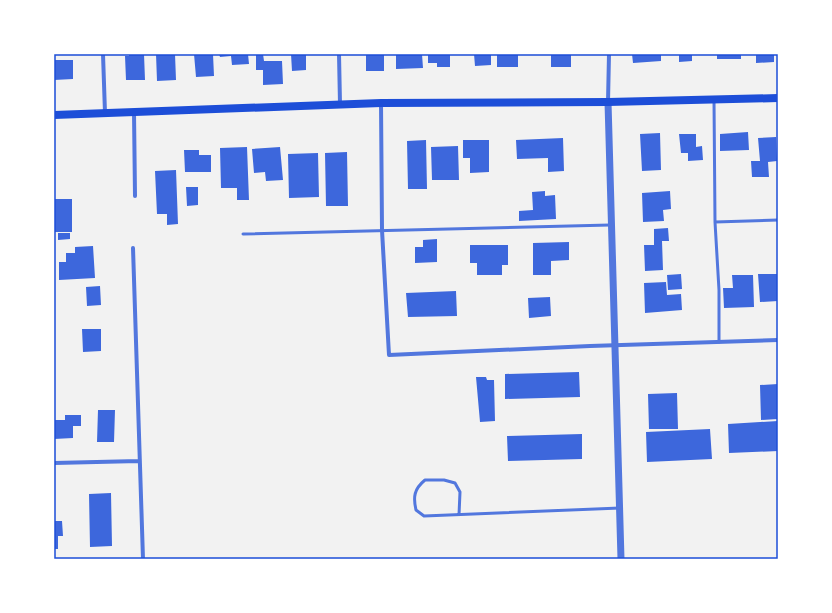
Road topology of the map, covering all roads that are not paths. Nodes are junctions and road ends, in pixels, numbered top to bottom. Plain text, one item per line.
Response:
1 (103, 54) edge
2 (339, 54) edge
3 (609, 54) edge
4 (778, 98) edge
5 (714, 100) junction
6 (608, 102) junction
7 (381, 103) junction
8 (340, 104) junction
9 (134, 112) junction
10 (105, 113) junction
11 (54, 115) edge
12 (135, 196) dead end
13 (778, 220) edge
14 (716, 222) junction
15 (610, 225) junction
16 (382, 230) junction
17 (243, 234) dead end
18 (133, 248) dead end
19 (778, 340) edge
20 (719, 342) junction
21 (614, 345) junction
22 (139, 461) junction
23 (54, 463) edge
24 (620, 508) junction
25 (459, 515) junction
26 (143, 559) edge
27 (621, 559) edge

1 - 10 street
2 - 8 street
3 - 6 street
4 - 5 main road
5 - 6 main road
5 - 14 lane
6 - 7 main road
6 - 15 street
7 - 8 main road
7 - 16 street
8 - 9 main road
9 - 10 main road
9 - 12 street
10 - 11 main road
13 - 14 lane
14 - 20 lane
15 - 16 lane
15 - 21 street
16 - 17 lane
16 - 21 street
18 - 22 street
19 - 20 street
20 - 21 street
21 - 24 street
22 - 23 street
22 - 26 street
24 - 25 lane
24 - 27 street
25 - 25 lane

